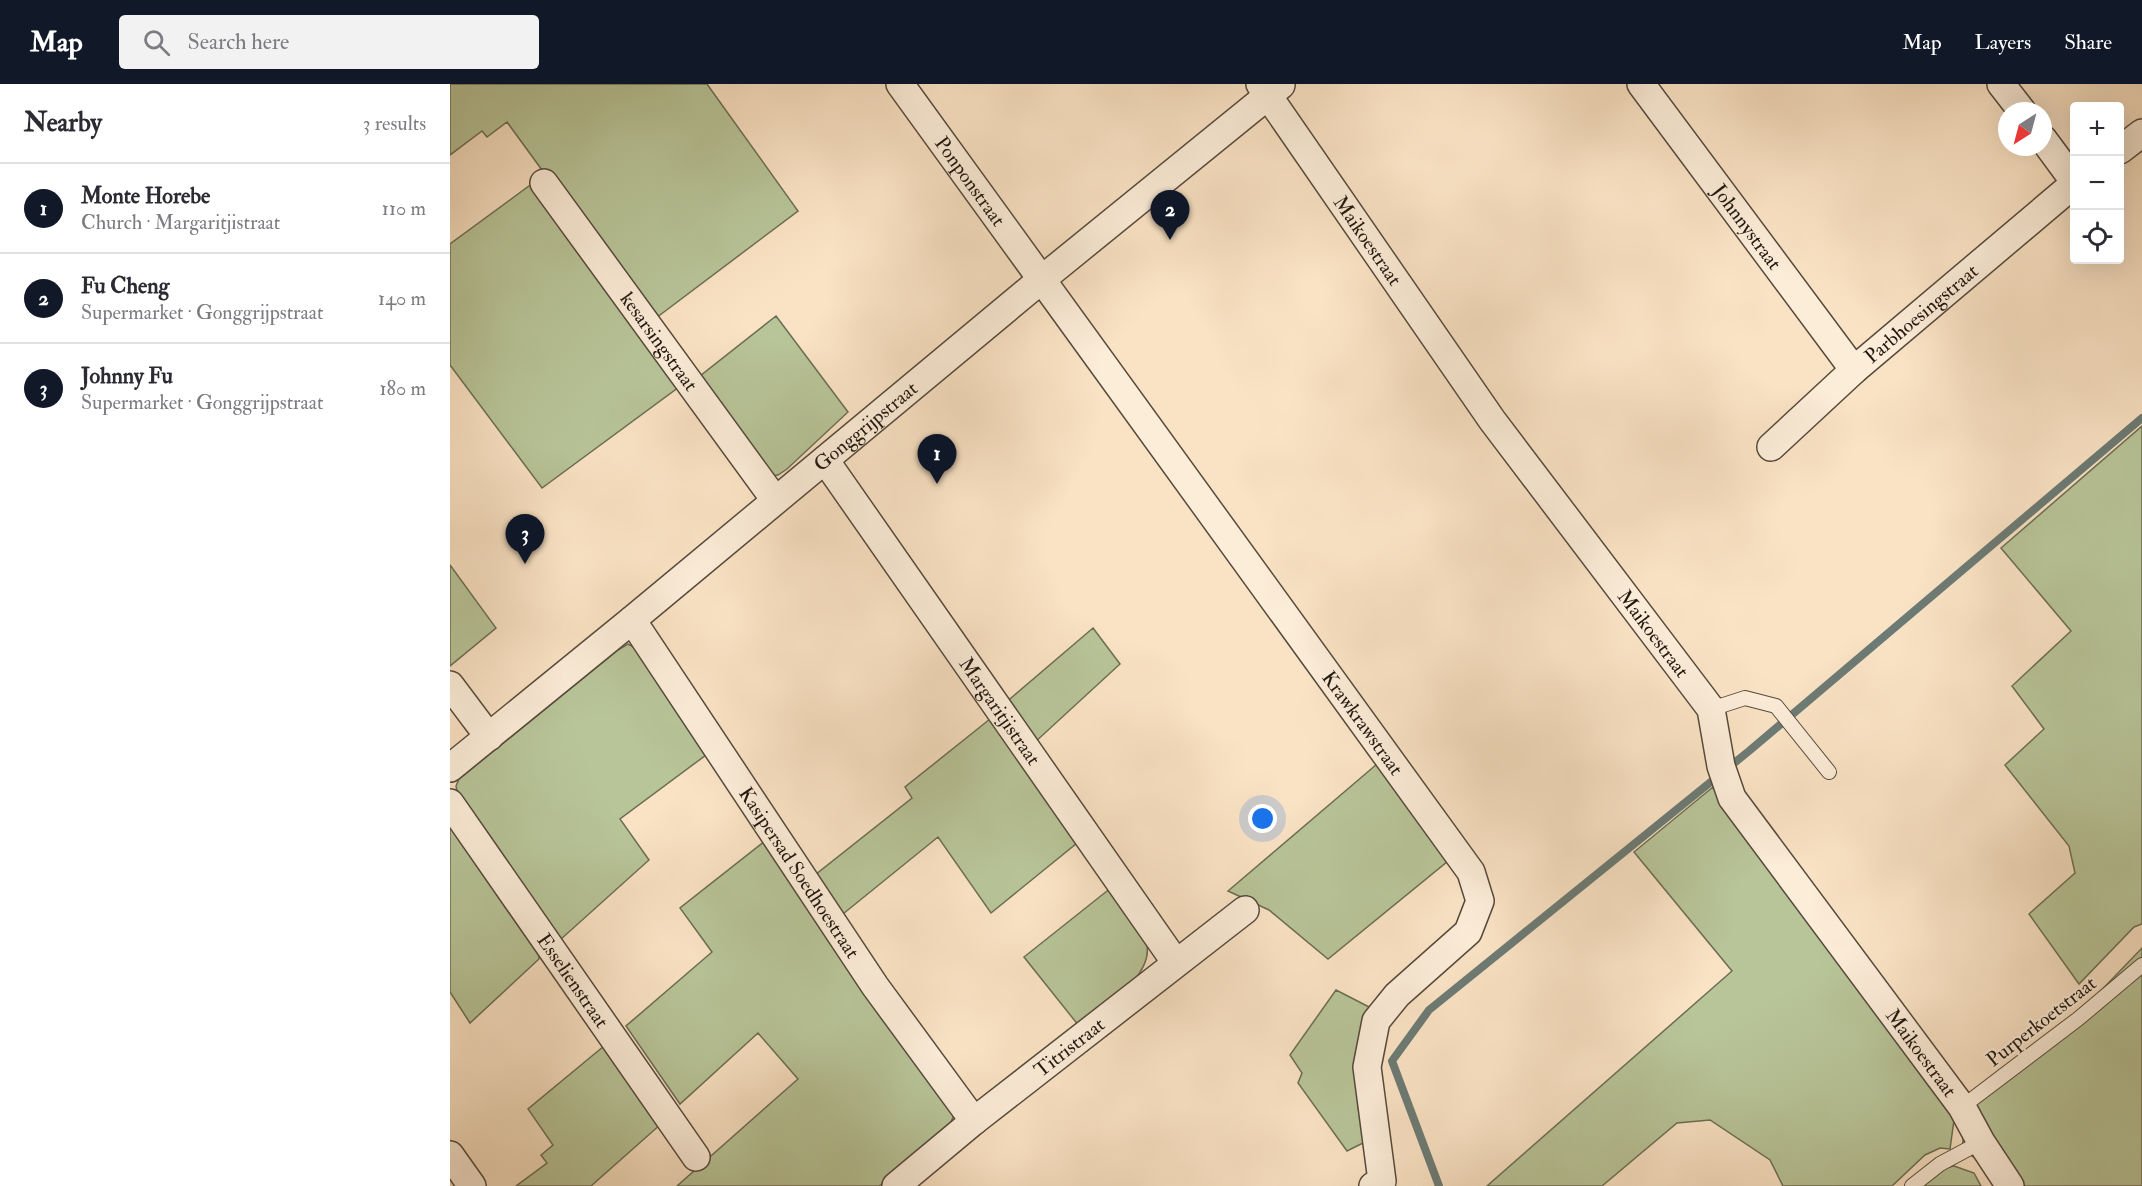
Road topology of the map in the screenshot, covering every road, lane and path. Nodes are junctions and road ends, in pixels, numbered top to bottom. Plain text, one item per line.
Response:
1 (900, 84) edge
2 (1641, 84) edge
3 (2001, 84) edge
4 (1270, 88) edge
5 (2015, 102) edge
6 (2142, 133) edge
7 (2124, 147) edge
8 (2052, 151) edge
9 (2070, 176) edge
10 (544, 183) dead end
11 (2070, 185) edge
12 (1041, 280) junction
13 (1854, 370) junction
14 (1772, 447) dead end
15 (825, 460) junction
16 (774, 500) junction
17 (632, 620) junction
18 (450, 686) edge
19 (1711, 709) junction
20 (489, 737) junction
21 (450, 768) edge
22 (1829, 772) dead end
23 (450, 803) edge
24 (1245, 910) dead end
25 (1176, 963) junction
26 (2142, 965) edge
27 (1962, 1107) junction
28 (974, 1121) junction
29 (1981, 1142) junction
30 (450, 1155) edge
31 (696, 1157) dead end
32 (1380, 1184) edge
33 (472, 1186) edge
34 (896, 1186) edge
35 (1912, 1186) edge
36 (2010, 1186) edge

1 - 12 street, Ponponstraat
2 - 13 street, Johnnystraat
3 - 5 street
4 - 12 street, Gonggrijpstraat
4 - 19 street, Maikoestraat
6 - 7 street
8 - 9 street
10 - 16 street, kesarsingstraat
11 - 13 street, Parbhoesingstraat
12 - 15 street, Gonggrijpstraat
12 - 32 street, Krawkrawstraat
13 - 14 street, Parbhoesingstraat
15 - 16 street, Gonggrijpstraat
15 - 25 street, Margaritjistraat
16 - 17 street, Gonggrijpstraat
17 - 20 street, Gonggrijpstraat
17 - 28 street, Kasipersad Soedhoestraat
18 - 20 street
19 - 22 lane
19 - 27 street, Maikoestraat
20 - 21 street, Gonggrijpstraat
23 - 31 street, Esselienstraat
24 - 25 street, Titristraat
25 - 28 street, Titristraat
26 - 27 lane, Purperkoetstraat
27 - 29 street, Maikoestraat
28 - 34 street, Titristraat
29 - 35 lane
29 - 36 street, Maikoestraat
30 - 33 street

